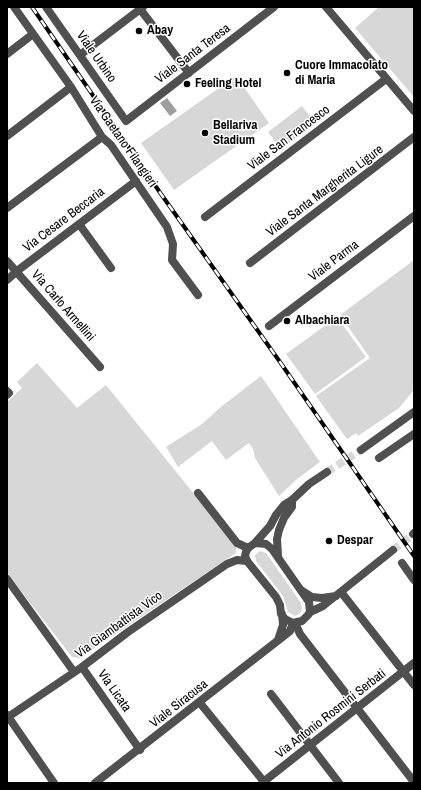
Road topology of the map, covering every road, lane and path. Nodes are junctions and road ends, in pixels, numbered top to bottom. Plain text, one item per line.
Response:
1 (14, 7) edge
2 (46, 7) edge
3 (274, 7) edge
4 (326, 7) edge
5 (141, 8) edge
6 (34, 34) junction
7 (7, 54) edge
8 (80, 55) junction
9 (189, 73) junction
10 (386, 79) junction
11 (71, 87) junction
12 (414, 111) edge
13 (126, 120) joint
14 (7, 136) edge
15 (102, 137) junction
16 (414, 137) edge
17 (136, 181) junction
18 (7, 208) edge
19 (414, 216) edge
20 (206, 217) dead end
21 (79, 224) junction
22 (7, 261) edge
23 (250, 263) dead end
24 (111, 268) dead end
25 (16, 271) junction
26 (7, 280) edge
27 (198, 295) dead end
28 (269, 326) dead end
29 (100, 367) dead end
30 (414, 412) edge
31 (414, 434) edge
32 (361, 450) tunnel mouth
33 (379, 458) dead end
34 (327, 472) tunnel mouth
35 (198, 493) dead end
36 (292, 500) junction
37 (252, 546) junction
38 (393, 550) tunnel mouth
39 (279, 558) junction
40 (247, 561) junction
41 (402, 563) dead end
42 (7, 579) edge
43 (414, 580) edge
44 (301, 590) junction
45 (339, 594) junction
46 (310, 612) junction
47 (282, 614) junction
48 (297, 622) junction
49 (276, 642) junction
50 (414, 663) edge
51 (82, 667) junction
52 (74, 672) junction
53 (404, 672) junction
54 (414, 685) edge
55 (271, 694) dead end
56 (200, 702) junction
57 (356, 708) junction
58 (8, 716) edge
59 (309, 746) junction
60 (140, 750) junction
61 (414, 782) edge
62 (54, 783) edge
63 (95, 783) edge
64 (264, 783) edge
65 (339, 783) edge

1 - 6 street, Via Gaetano Filangieri
2 - 8 street, Viale Urbino
3 - 9 street, Viale Santa Teresa
4 - 10 street
5 - 8 street
5 - 9 street
6 - 7 street
6 - 11 street, Via Gaetano Filangieri
8 - 13 street, Viale Urbino
9 - 13 street, Viale Santa Teresa
10 - 12 street
10 - 20 street, Viale San Francesco
11 - 14 street
11 - 15 street, Via Gaetano Filangieri
15 - 17 street, Via Gaetano Filangieri
15 - 18 street
16 - 23 street, Viale Santa Margherita Ligure
17 - 21 street, Via Cesare Beccaria
17 - 27 street, Via Gaetano Filangieri
19 - 28 street, Viale Parma
21 - 24 street
21 - 25 street, Via Cesare Beccaria
22 - 25 street, Via Carlo Armellini
25 - 26 street, Via Cesare Beccaria
25 - 29 street, Via Carlo Armellini
30 - 32 street
31 - 33 street
34 - 36 street
35 - 37 street
36 - 37 street
36 - 39 street
37 - 39 street
37 - 40 street
38 - 45 street
39 - 44 street
40 - 47 street
40 - 51 street, Via Giambattista Vico
41 - 43 street
42 - 52 street
44 - 45 street
44 - 46 street
45 - 46 street
45 - 53 street
46 - 48 street, Viale Siracusa
47 - 48 street
47 - 49 street
48 - 49 street, Viale Siracusa
48 - 57 street
49 - 56 street, Viale Siracusa
50 - 53 street, Via Antonio Rosmini Serbati
51 - 52 street, Via Giambattista Vico
51 - 60 street, Via Licata
52 - 58 street, Via Giambattista Vico
53 - 54 street
53 - 57 street, Via Antonio Rosmini Serbati
55 - 59 street
56 - 60 street, Viale Siracusa
56 - 64 street
57 - 59 street, Via Antonio Rosmini Serbati
57 - 61 street
58 - 62 street
59 - 64 street, Via Antonio Rosmini Serbati
59 - 65 street
60 - 63 street, Viale Siracusa

